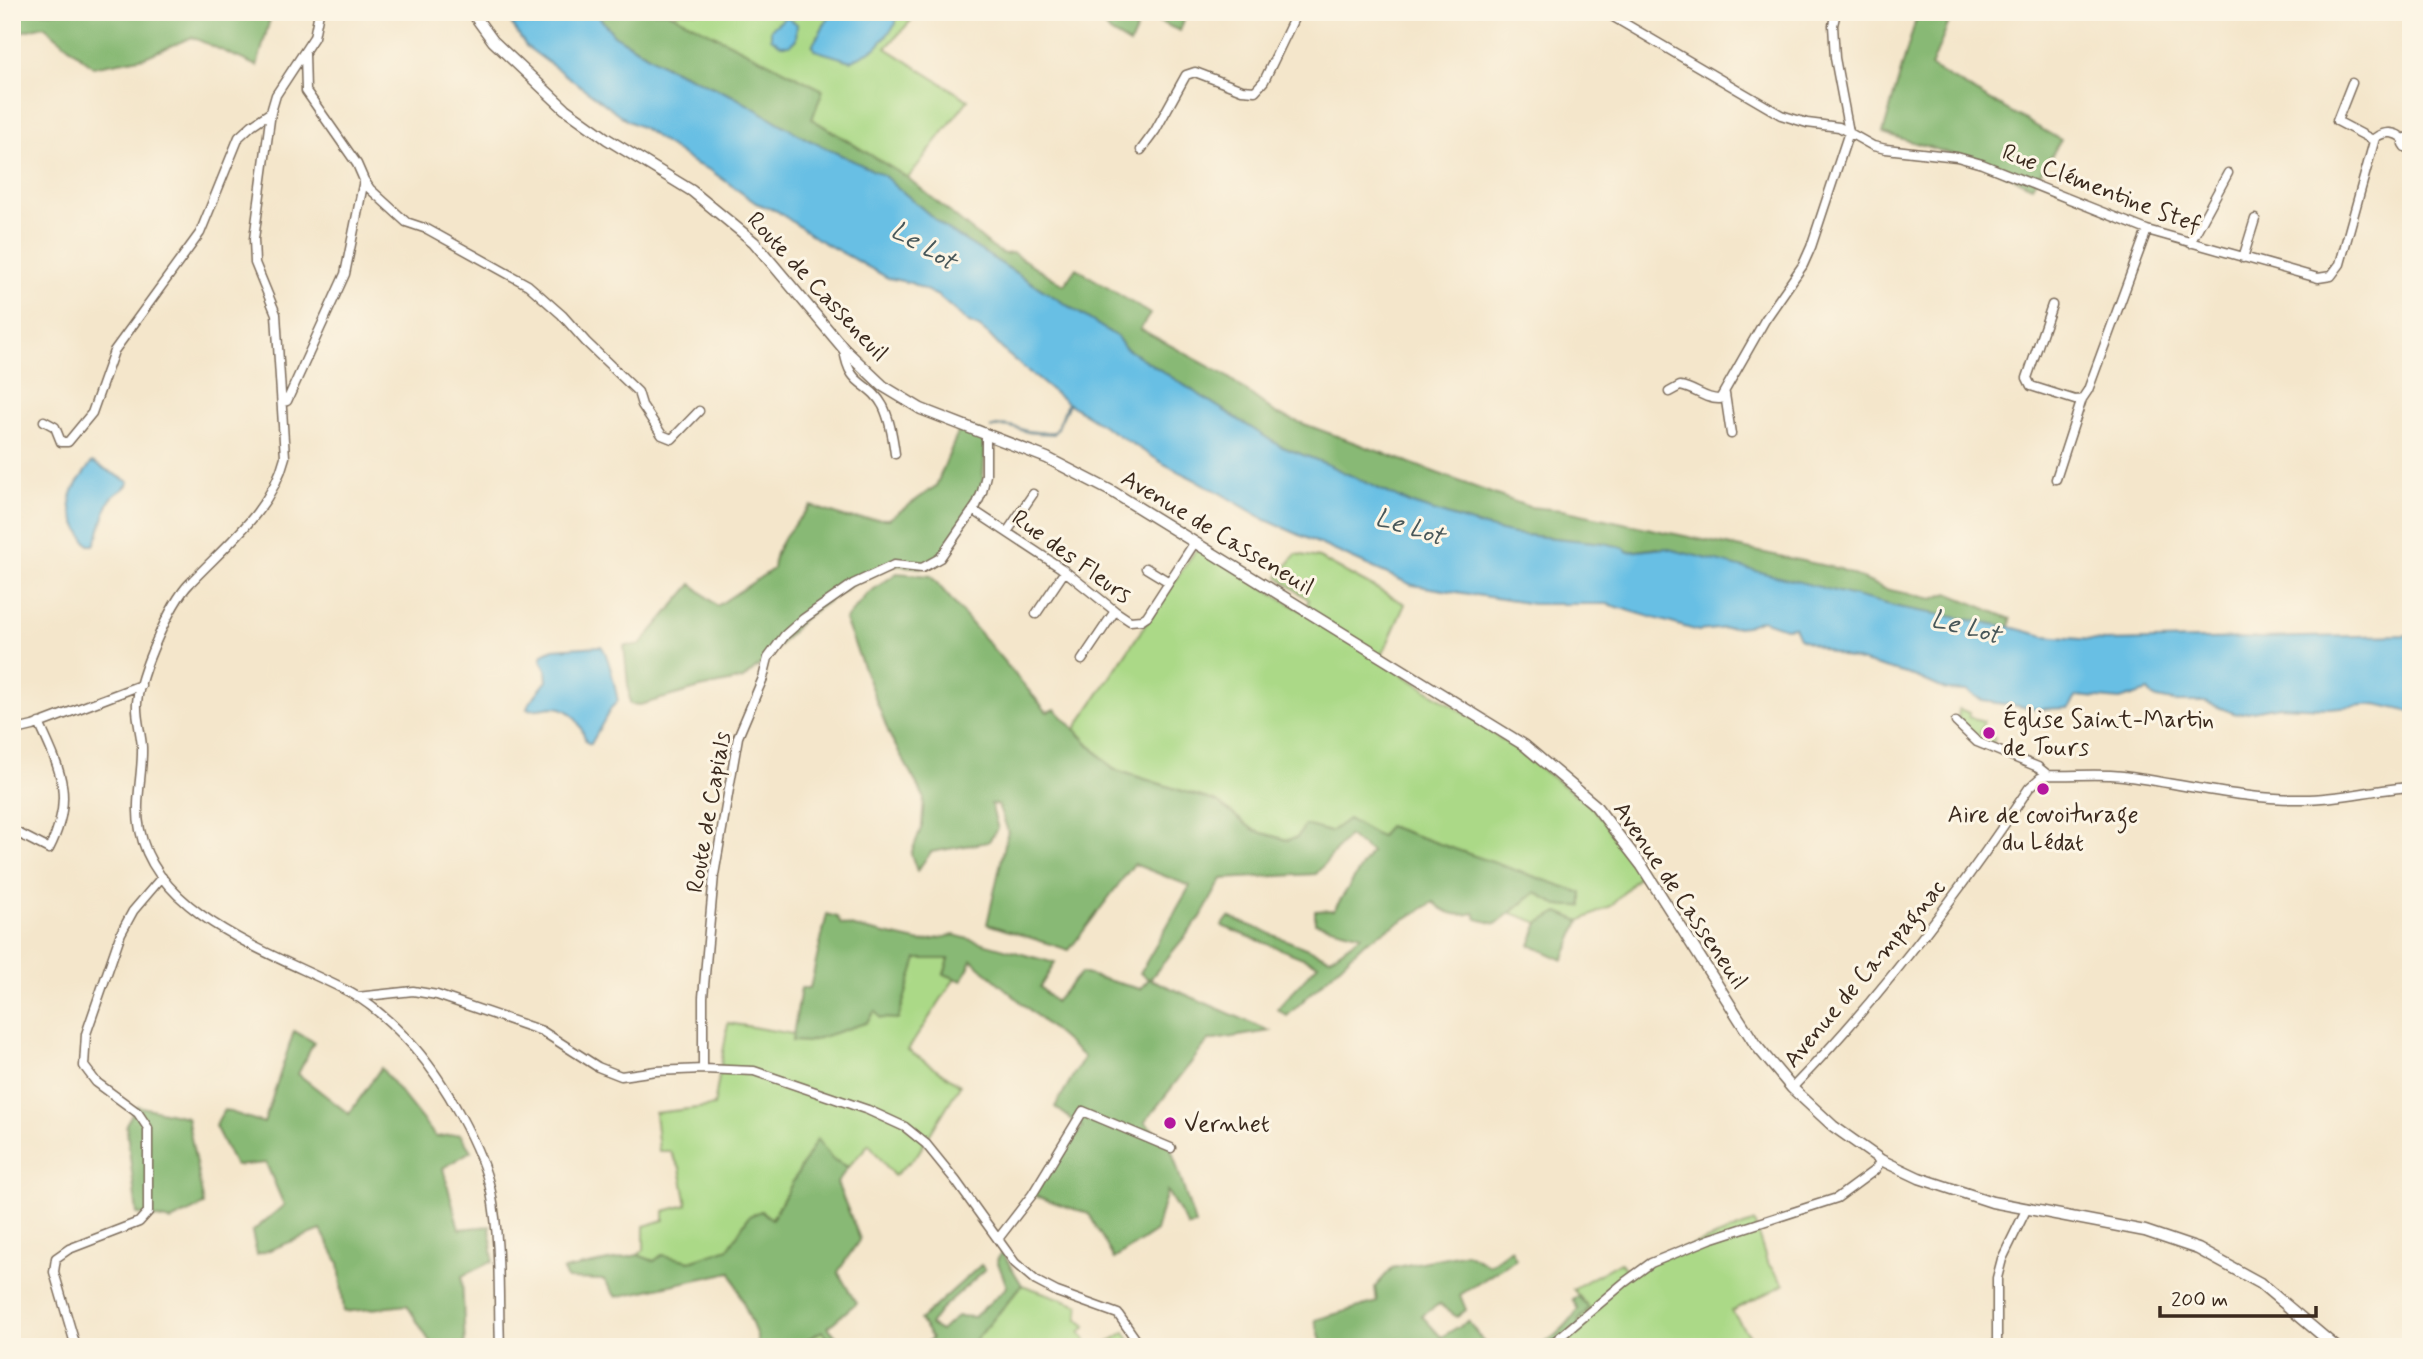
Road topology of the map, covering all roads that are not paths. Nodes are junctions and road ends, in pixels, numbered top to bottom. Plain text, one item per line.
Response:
1 (319, 12) edge
2 (472, 12) edge
3 (1297, 12) edge
4 (1605, 12) edge
5 (1836, 12) edge
6 (305, 53) junction
7 (2353, 83) dead end
8 (271, 112) junction
9 (1849, 132) junction
10 (2409, 137) edge
11 (2373, 140) junction
12 (2411, 148) edge
13 (1141, 150) dead end
14 (2228, 173) dead end
15 (364, 180) junction
16 (2255, 219) dead end
17 (2147, 230) junction
18 (2190, 243) junction
19 (2243, 258) junction
20 (2052, 305) dead end
21 (844, 349) junction
22 (1669, 392) dead end
23 (1725, 394) junction
24 (2082, 399) junction
25 (282, 402) junction
26 (699, 411) dead end
27 (44, 421) dead end
28 (986, 434) junction
29 (1731, 434) dead end
30 (895, 454) dead end
31 (2056, 479) dead end
32 (1033, 494) dead end
33 (973, 510) junction
34 (1007, 532) junction
35 (1195, 542) junction
36 (1146, 568) dead end
37 (1065, 571) junction
38 (1169, 582) junction
39 (1115, 611) junction
40 (1036, 614) dead end
41 (1082, 660) dead end
42 (141, 685) junction
43 (1956, 722) dead end
44 (39, 723) junction
45 (12, 731) edge
46 (2048, 775) junction
47 (2411, 787) edge
48 (12, 830) edge
49 (162, 877) junction
50 (357, 997) junction
51 (703, 1069) junction
52 (1792, 1088) junction
53 (1171, 1148) dead end
54 (1881, 1160) junction
55 (2026, 1208) junction
56 (998, 1239) junction
57 (76, 1347) edge
58 (500, 1347) edge
59 (1141, 1347) edge
60 (1548, 1347) edge
61 (1997, 1347) edge
62 (2336, 1347) edge

1 - 6 street
2 - 21 main road, Route de Casseneuil
3 - 13 street
4 - 9 street, Rue Clémentine Stef
5 - 9 street
6 - 8 street
6 - 15 street
7 - 11 street
8 - 25 street
8 - 27 street
9 - 17 street, Rue Clémentine Stef
9 - 23 street
10 - 11 street
10 - 12 street
11 - 19 street, Rue Clémentine Stef
14 - 18 street
15 - 25 street
15 - 26 street
16 - 19 street
17 - 18 street, Rue Clémentine Stef
17 - 24 street
18 - 19 street, Rue Clémentine Stef
20 - 24 street
21 - 28 main road, Route de Casseneuil
21 - 30 street
22 - 23 street
23 - 29 street
24 - 31 street
25 - 42 street
28 - 33 street, Route de Capials
28 - 35 main road, Avenue de Casseneuil
32 - 34 street
33 - 34 street, Rue des Fleurs
33 - 51 street, Route de Capials
34 - 37 street, Rue des Fleurs
35 - 38 street, Rue des Fleurs
35 - 52 main road, Avenue de Casseneuil
36 - 38 street
37 - 39 street, Rue des Fleurs
37 - 40 street
38 - 39 street, Rue des Fleurs
39 - 41 street
42 - 44 street
42 - 49 street
43 - 46 street
44 - 45 street
44 - 48 street
46 - 47 street
46 - 52 street, Avenue de Campagnac
49 - 50 street
49 - 57 street
50 - 51 street
50 - 58 street
51 - 56 street
52 - 54 main road, Avenue de Casseneuil
53 - 56 street
54 - 55 main road, Avenue de Casseneuil
54 - 60 street
55 - 61 street
55 - 62 main road, Avenue de Casseneuil
56 - 59 street

